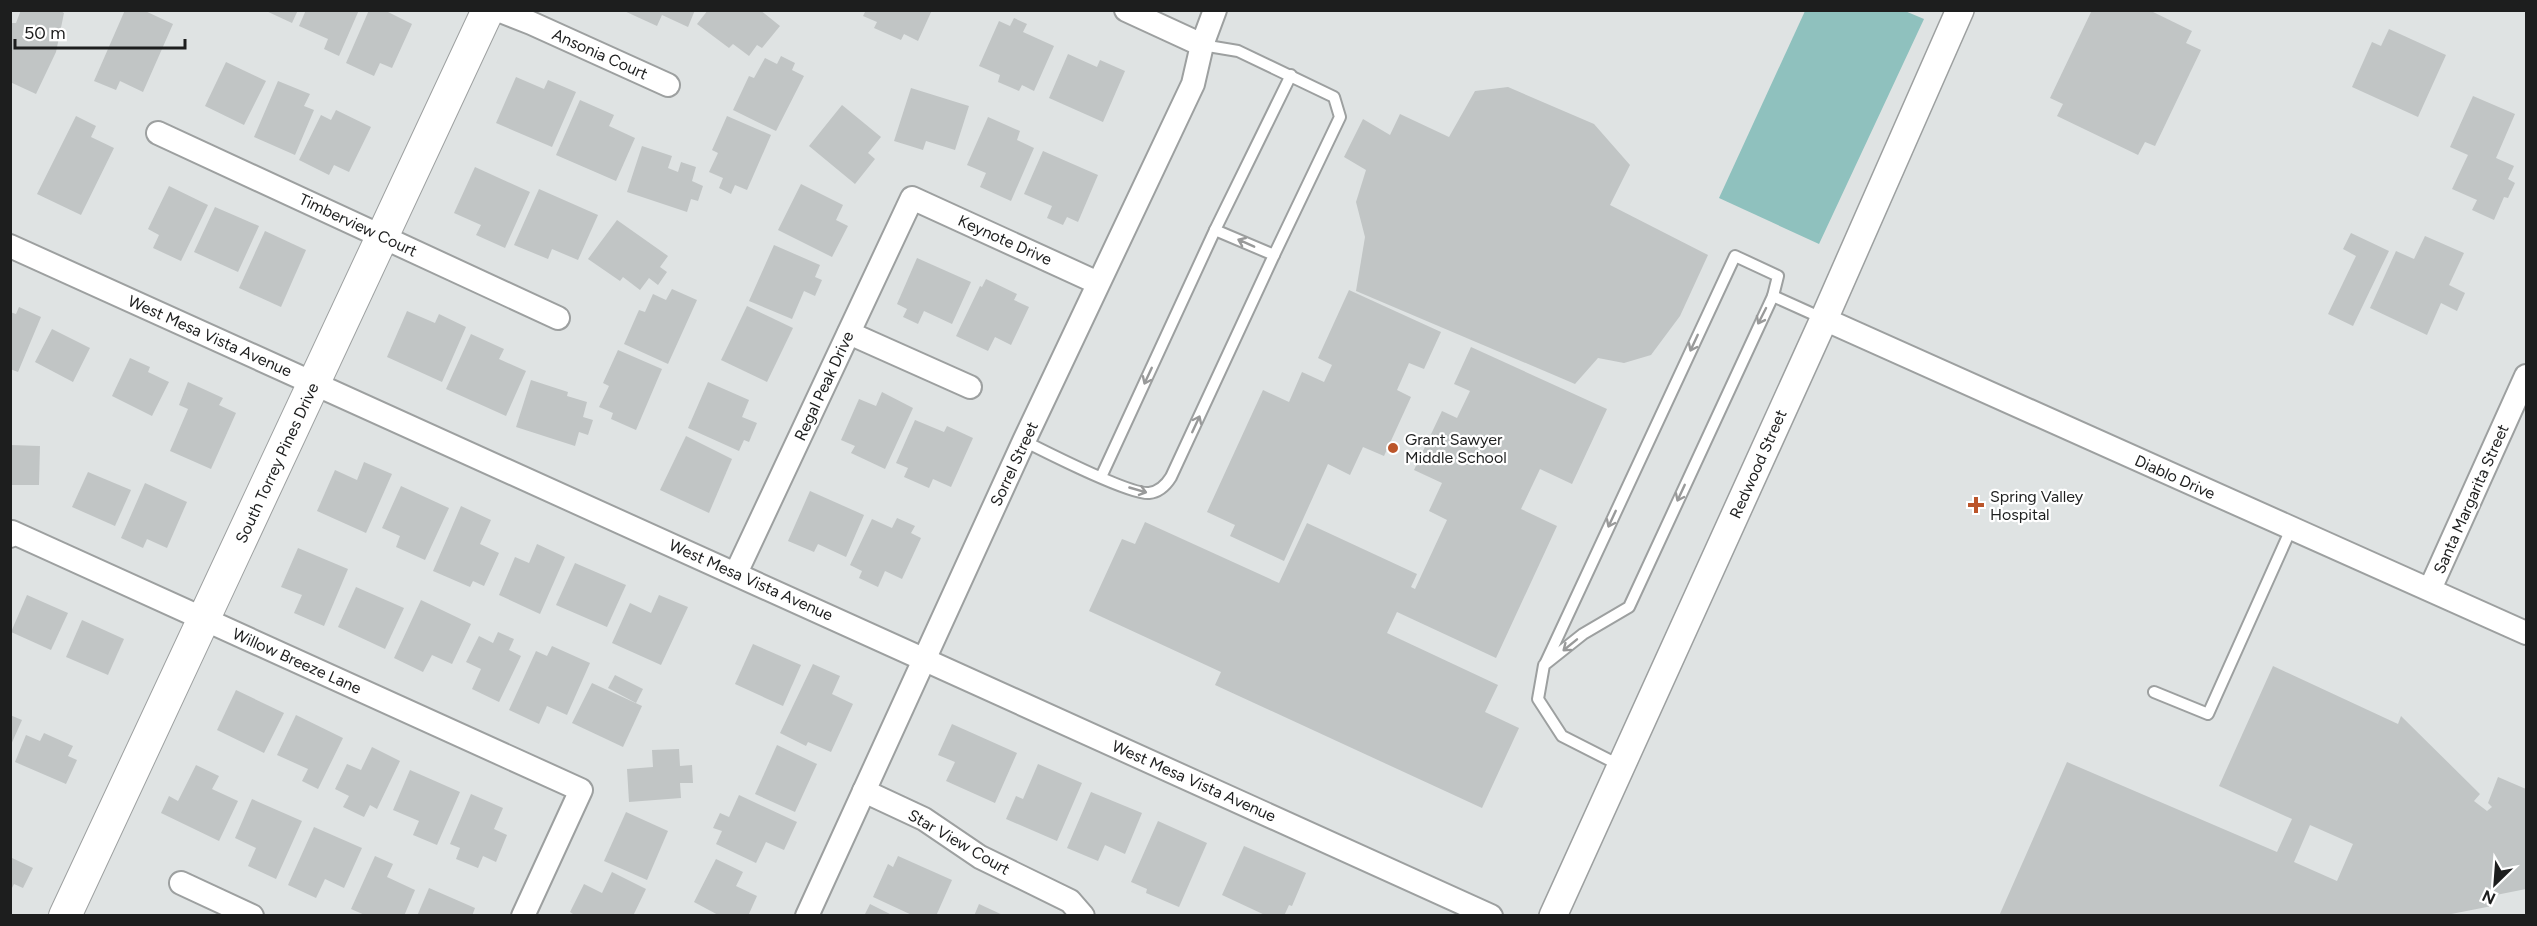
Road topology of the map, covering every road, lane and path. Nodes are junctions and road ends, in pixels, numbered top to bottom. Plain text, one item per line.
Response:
1 (488, 10) edge
2 (498, 10) edge
3 (1126, 10) edge
4 (1215, 10) edge
5 (1960, 10) edge
6 (1202, 45) junction
7 (1291, 75) junction
8 (668, 85) dead end
9 (158, 133) dead end
10 (912, 198) joint
11 (1215, 230) junction
12 (383, 236) junction
13 (10, 246) edge
14 (1274, 255) junction
15 (1098, 283) junction
16 (1773, 296) junction
17 (558, 318) dead end
18 (1824, 319) junction
19 (849, 333) junction
20 (2526, 376) edge
21 (315, 382) junction
22 (970, 387) dead end
23 (1024, 441) junction
24 (1101, 477) junction
25 (2292, 529) junction
26 (11, 534) edge
27 (736, 573) junction
28 (2430, 589) junction
29 (204, 619) junction
30 (2526, 633) edge
31 (924, 658) junction
32 (1545, 665) junction
33 (2154, 692) dead end
34 (1621, 766) junction
35 (864, 791) junction
36 (181, 883) dead end
37 (65, 915) edge
38 (252, 915) edge
39 (523, 915) edge
40 (807, 915) edge
41 (1083, 915) edge
42 (1491, 915) edge
43 (1553, 915) edge

1 - 12 main road, South Torrey Pines Drive
2 - 8 street, Ansonia Court
3 - 6 street
4 - 6 street, Sorrel Street
5 - 18 street, Redwood Street
6 - 7 lane
6 - 15 street, Sorrel Street
7 - 11 lane
7 - 14 lane
9 - 12 street, Timberview Court
10 - 15 street, Keynote Drive
10 - 19 street, Regal Peak Drive
14 -> 11 lane
11 -> 24 lane
12 - 17 street, Timberview Court
12 - 21 main road, South Torrey Pines Drive
13 - 21 street, West Mesa Vista Avenue
24 -> 14 lane
15 - 23 street, Sorrel Street
16 - 18 lane
16 -> 32 lane
16 -> 32 lane
18 - 25 street, Diablo Drive
18 - 34 street, Redwood Street
19 - 22 street
19 - 27 street, Regal Peak Drive
20 - 28 street, Santa Margarita Street
21 - 27 street, West Mesa Vista Avenue
21 - 29 main road, South Torrey Pines Drive
23 - 24 lane
23 - 31 street, Sorrel Street
25 - 28 street, Diablo Drive
25 - 33 lane
26 - 29 street, Willow Breeze Lane
27 - 31 street, West Mesa Vista Avenue
28 - 30 street, Diablo Drive
29 - 37 main road, South Torrey Pines Drive
29 - 39 street, Willow Breeze Lane
31 - 35 street, Sorrel Street
31 - 42 street, West Mesa Vista Avenue
32 - 34 lane
34 - 43 street, Redwood Street
35 - 40 street, Sorrel Street
35 - 41 street, Star View Court
36 - 38 street

